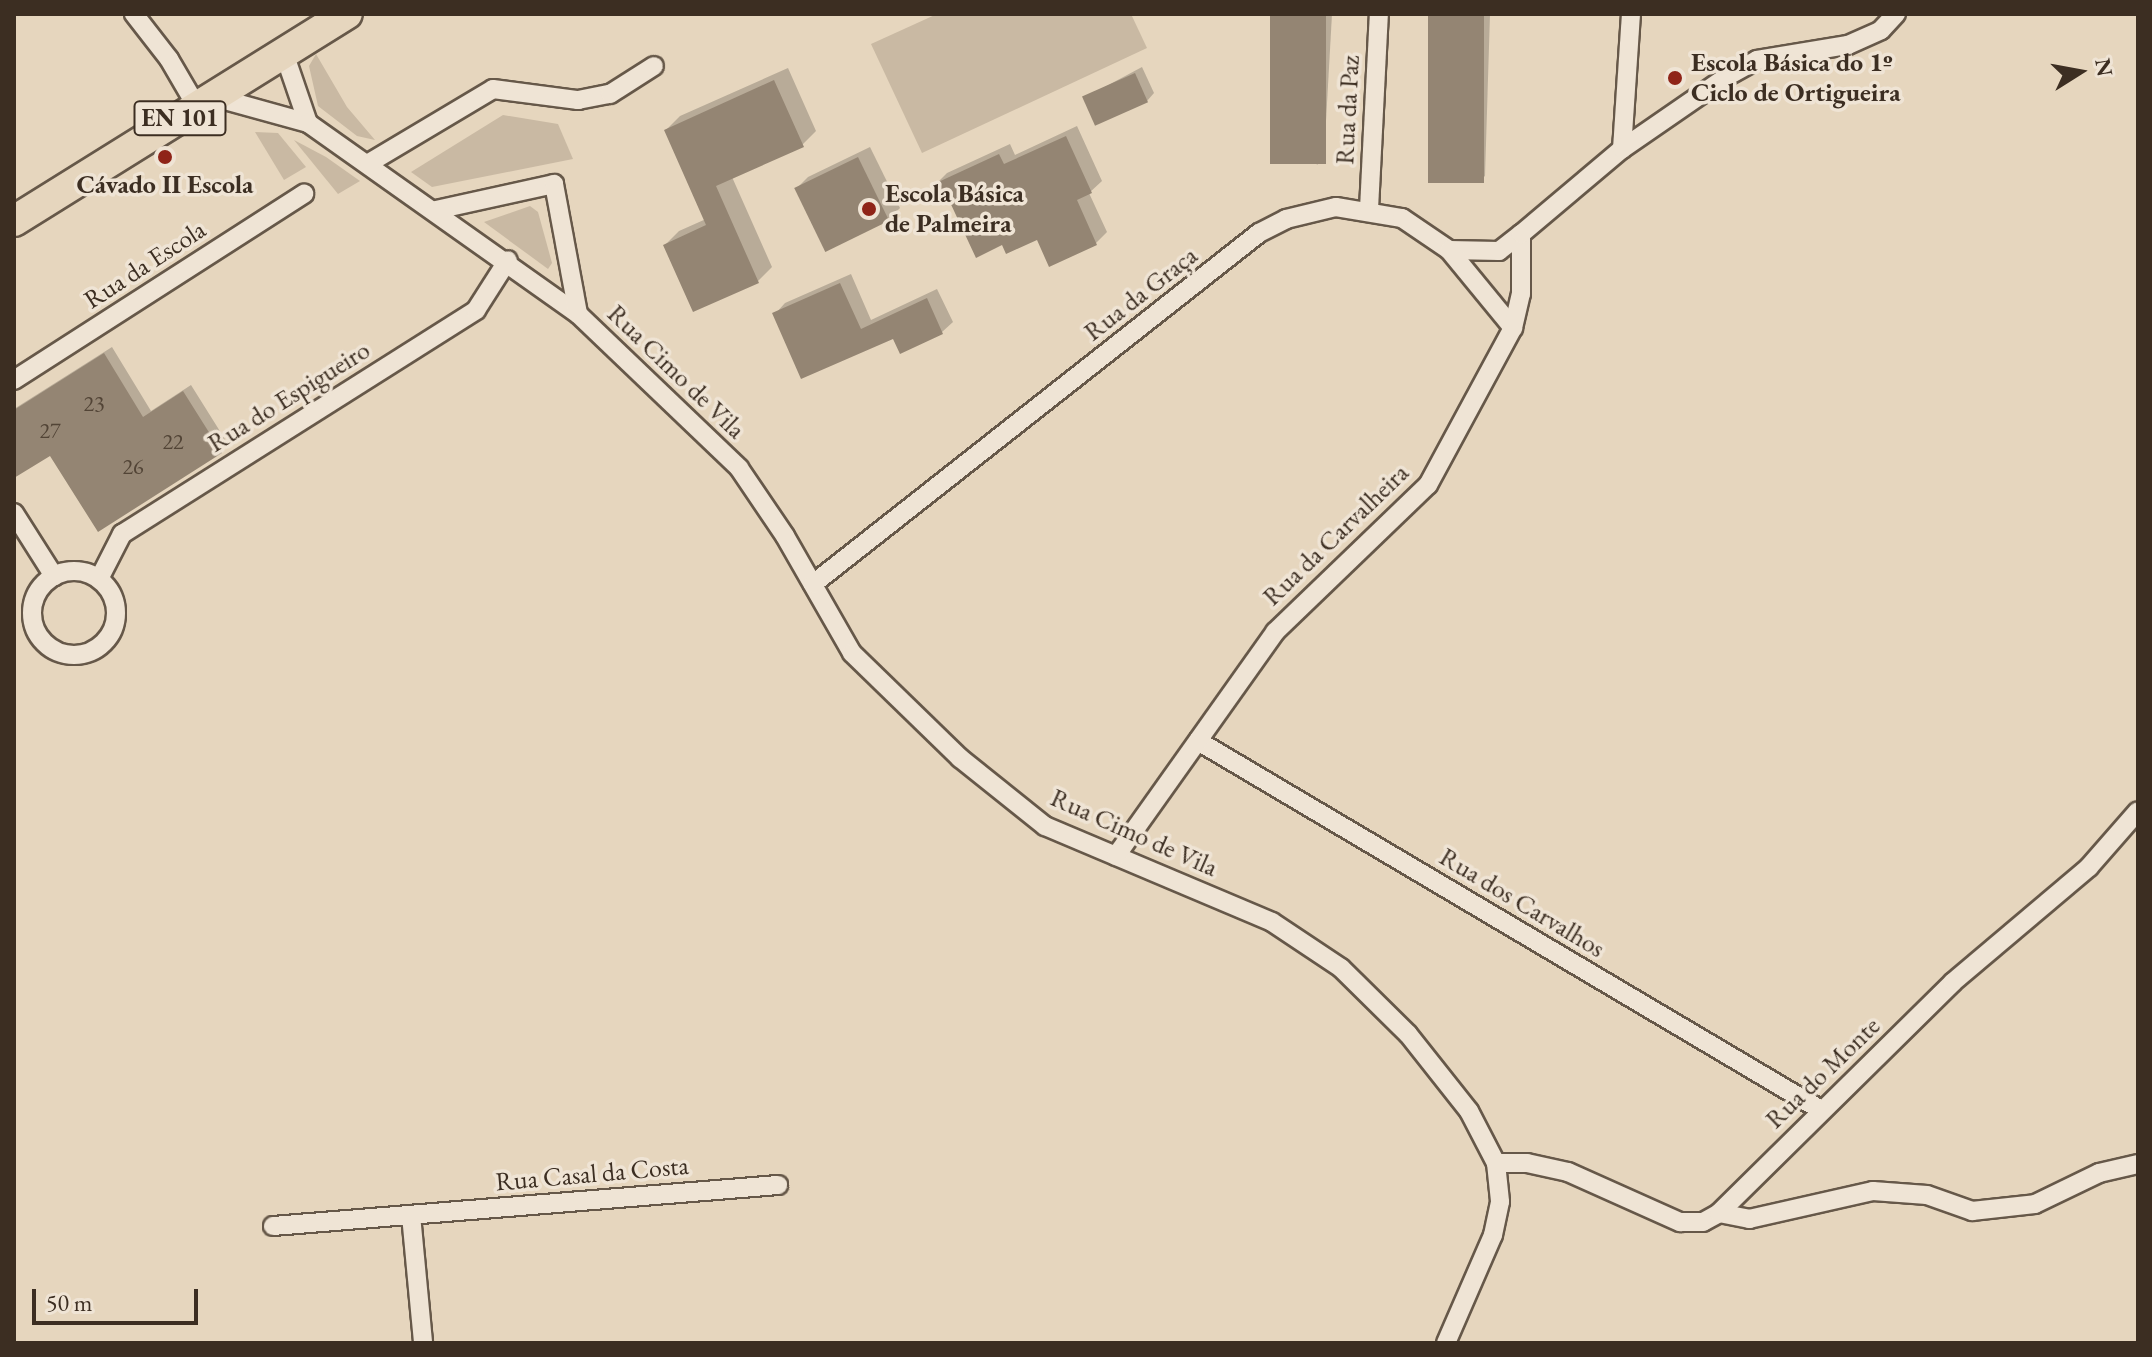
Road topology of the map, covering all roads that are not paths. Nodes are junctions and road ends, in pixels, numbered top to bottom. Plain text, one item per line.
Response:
1 (134, 14) edge
2 (347, 14) edge
3 (1379, 14) edge
4 (1631, 14) edge
5 (1896, 14) edge
6 (284, 53) junction
7 (654, 66) dead end
8 (205, 102) junction
9 (308, 123) junction
10 (1622, 149) junction
11 (369, 163) junction
12 (304, 194) dead end
13 (1369, 209) junction
14 (436, 210) junction
15 (14, 221) edge
16 (1521, 234) junction
17 (1449, 250) junction
18 (508, 260) junction
19 (578, 314) junction
20 (1513, 328) junction
21 (14, 380) edge
22 (14, 513) edge
23 (54, 576) junction
24 (99, 579) junction
25 (813, 584) junction
26 (23, 620) edge
27 (1198, 741) junction
28 (2138, 811) edge
29 (1116, 856) junction
30 (1821, 1110) junction
31 (1496, 1163) junction
32 (2138, 1164) edge
33 (778, 1185) dead end
34 (1719, 1213) junction
35 (411, 1215) junction
36 (273, 1226) dead end
37 (423, 1343) edge
38 (1446, 1343) edge

1 - 8 street
2 - 6 main road, EN 101
3 - 13 street, Rua da Paz
4 - 10 street
5 - 10 street
6 - 8 main road, EN 101
6 - 9 street
7 - 11 street
8 - 9 street, Rua Cimo de Vila
8 - 15 main road, EN 101
9 - 11 street, Rua Cimo de Vila
10 - 16 street
11 - 14 street, Rua Cimo de Vila
12 - 21 street, Rua da Escola
13 - 17 street, Rua da Graça
13 - 25 street, Rua da Graça
14 - 18 street, Rua Cimo de Vila
14 - 19 street, Rua Cimo de Vila
16 - 17 street
16 - 20 street, Rua da Carvalheira
17 - 20 street, Rua da Graça
18 - 19 street, Rua Cimo de Vila
18 - 24 street, Rua do Espigueiro
19 - 25 street, Rua Cimo de Vila
20 - 27 street, Rua da Carvalheira
22 - 23 street
23 - 24 street
23 - 26 street
24 - 26 street
25 - 29 street, Rua Cimo de Vila
27 - 29 street, Rua da Carvalheira
27 - 30 street, Rua dos Carvalhos
28 - 30 street, Rua do Monte
29 - 31 street, Rua Cimo de Vila
30 - 34 street, Rua do Monte
31 - 34 street
31 - 38 street, Rua Cimo de Vila
32 - 34 street
33 - 35 street, Rua Casal da Costa
35 - 36 street, Rua Casal da Costa
35 - 37 street

